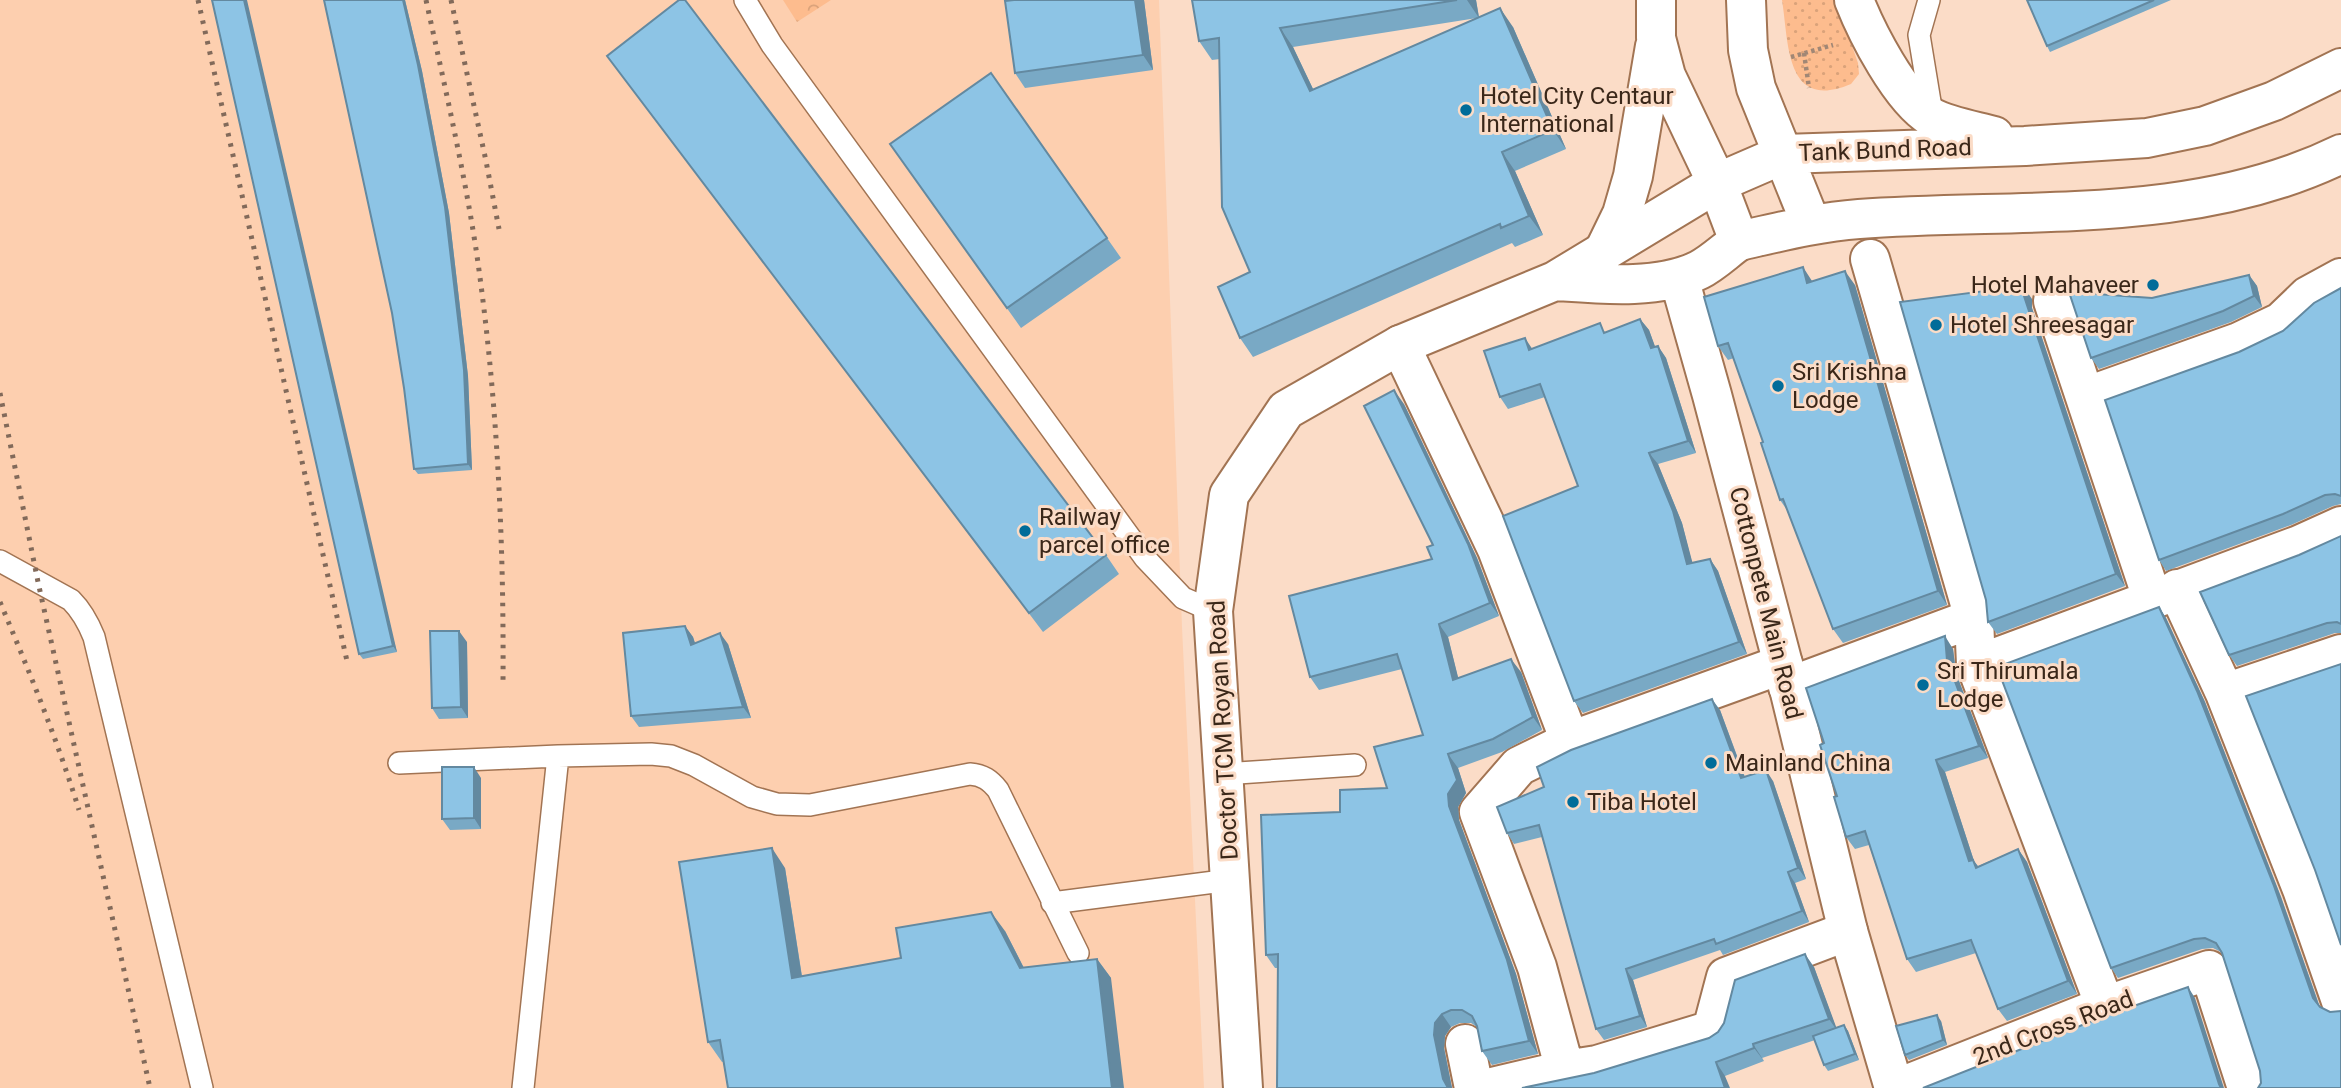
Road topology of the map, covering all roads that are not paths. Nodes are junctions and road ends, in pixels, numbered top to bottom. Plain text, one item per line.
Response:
1 (745, 0) edge
2 (1656, 0) edge
3 (1746, 0) edge
4 (1854, 0) edge
5 (1929, 0) edge
6 (1656, 37) junction
7 (2341, 68) edge
8 (1933, 118) junction
9 (2025, 146) junction
10 (1784, 154) junction
11 (2341, 154) edge
12 (1717, 183) junction
13 (1811, 224) junction
14 (1739, 241) junction
15 (1604, 251) junction
16 (1870, 259) dead end
17 (1679, 278) junction
18 (2341, 278) edge
19 (1555, 281) junction
20 (2053, 301) dead end
21 (1400, 345) junction
22 (2085, 397) junction
23 (2341, 526) edge
24 (0, 561) edge
25 (2164, 594) junction
26 (1213, 611) junction
27 (1974, 618) junction
28 (2341, 654) edge
29 (1976, 665) junction
30 (1786, 676) junction
31 (2225, 693) junction
32 (1570, 741) junction
33 (558, 756) junction
34 (399, 763) dead end
35 (1354, 765) dead end
36 (1223, 774) junction
37 (1230, 880) junction
38 (1052, 903) junction
39 (1848, 931) junction
40 (1078, 953) dead end
41 (2341, 1001) edge
42 (2105, 1006) junction
43 (1465, 1044) dead end
44 (1590, 1075) edge
45 (201, 1088) edge
46 (523, 1088) edge
47 (1243, 1088) edge
48 (1474, 1088) edge
49 (1488, 1088) edge
50 (1896, 1088) edge
51 (2247, 1088) edge

1 - 26 lane
2 - 6 street
3 - 10 street
4 - 8 street
5 - 8 lane
6 - 12 street
6 - 15 street
7 - 9 street, Tank Bund Road
8 - 9 street
9 - 10 street, Tank Bund Road
10 - 12 street, Tank Bund Road
10 - 13 street
11 - 13 street
12 - 14 street
12 - 15 street, Tank Bund Road
13 - 14 street
14 - 17 street
15 - 19 street, Doctor TCM Royan Road
16 - 27 street
17 - 19 street
17 - 30 street, Cottonpete Main Road
18 - 22 street
19 - 21 street, Doctor TCM Royan Road
20 - 22 street
21 - 26 street, Doctor TCM Royan Road
21 - 32 street
22 - 25 street
23 - 25 street
24 - 45 lane
25 - 29 street
25 - 31 street
26 - 36 street, Doctor TCM Royan Road
27 - 29 street
27 - 30 street
28 - 31 street
29 - 42 street
30 - 32 street
30 - 39 street, Cottonpete Main Road
31 - 41 street
32 - 44 street
33 - 34 lane
33 - 38 lane
33 - 46 lane
35 - 36 lane
36 - 37 street, Doctor TCM Royan Road
37 - 38 lane
37 - 47 street, Doctor TCM Royan Road
38 - 40 lane
39 - 44 street
39 - 50 street, Cottonpete Main Road
42 - 50 street, 2nd Cross Road
42 - 51 street, 2nd Cross Road
43 - 48 street
44 - 49 street

